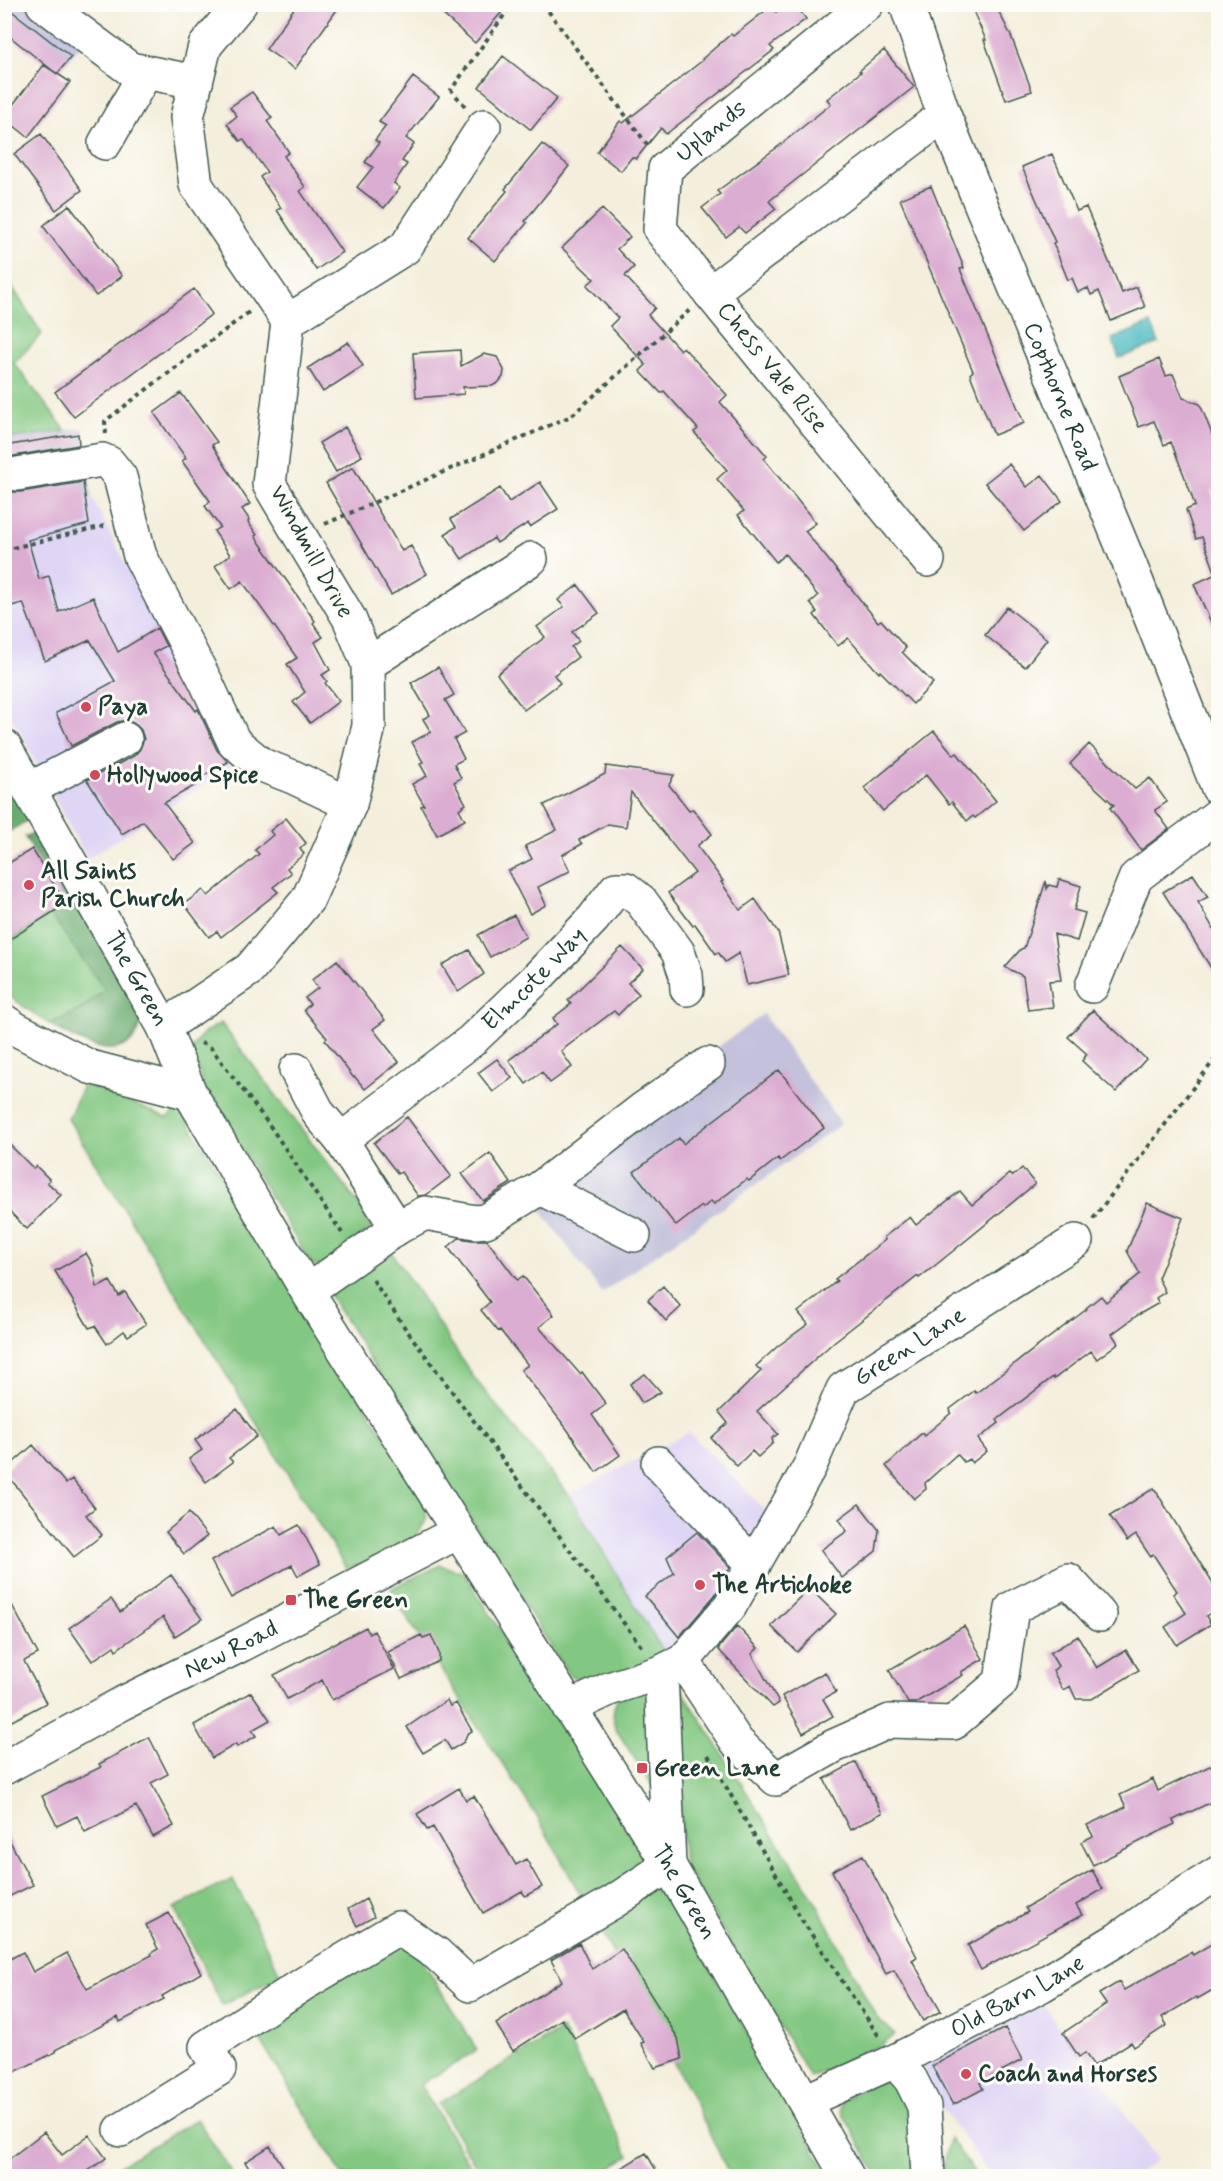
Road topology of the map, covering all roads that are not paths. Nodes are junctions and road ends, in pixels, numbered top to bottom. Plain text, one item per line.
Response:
1 (43, 4) edge
2 (240, 4) edge
3 (867, 4) edge
4 (906, 4) edge
5 (146, 72) junction
6 (196, 82) junction
7 (944, 115) junction
8 (484, 126) road end
9 (105, 143) dead end
10 (710, 293) junction
11 (279, 308) junction
12 (17, 474) dead end
13 (531, 560) dead end
14 (928, 560) dead end
15 (368, 664) junction
16 (125, 739) dead end
17 (4, 746) edge
18 (1218, 788) edge
19 (30, 789) junction
20 (350, 804) junction
21 (1218, 815) edge
22 (1092, 986) dead end
23 (687, 989) dead end
24 (4, 1021) edge
25 (164, 1027) junction
26 (708, 1064) dead end
27 (296, 1070) dead end
28 (190, 1093) junction
29 (341, 1140) junction
30 (540, 1188) junction
31 (397, 1228) junction
32 (634, 1235) dead end
33 (1076, 1241) road end
34 (307, 1292) junction
35 (658, 1463) dead end
36 (458, 1532) junction
37 (754, 1565) junction
38 (1100, 1615) dead end
39 (672, 1666) junction
40 (570, 1708) junction
41 (4, 1768) edge
42 (669, 1865) junction
43 (1218, 1874) edge
44 (895, 2061) junction
45 (805, 2101) junction
46 (121, 2130) dead end
47 (847, 2176) edge
48 (928, 2176) edge

1 - 5 street
2 - 6 street
3 - 10 street, Uplands
4 - 7 street, Copthorne Road
5 - 6 street
5 - 9 street
6 - 11 street
7 - 10 street, Chess Vale Rise
7 - 18 street, Copthorne Road
8 - 11 street
10 - 14 street, Chess Vale Rise
11 - 15 street, Windmill Drive
12 - 20 street
13 - 15 street
15 - 20 street, Windmill Drive
16 - 19 street
17 - 19 street, The Green
19 - 25 street, The Green
20 - 25 street, Windmill Drive
21 - 22 street
23 - 29 street, Elmcote Way
24 - 28 street
25 - 28 street, The Green
26 - 30 street
27 - 29 street
28 - 34 street, The Green
29 - 31 street
30 - 31 street
30 - 32 street
31 - 34 street
33 - 37 street, Green Lane
34 - 36 street, The Green
35 - 37 street
36 - 40 street, The Green
36 - 41 street, New Road
37 - 39 street, Green Lane
38 - 39 street
39 - 40 street
39 - 42 street
40 - 42 street, The Green
42 - 45 street, The Green
42 - 46 street
43 - 44 street, Old Barn Lane
44 - 45 street, Old Barn Lane
44 - 48 street
45 - 47 street, The Green

